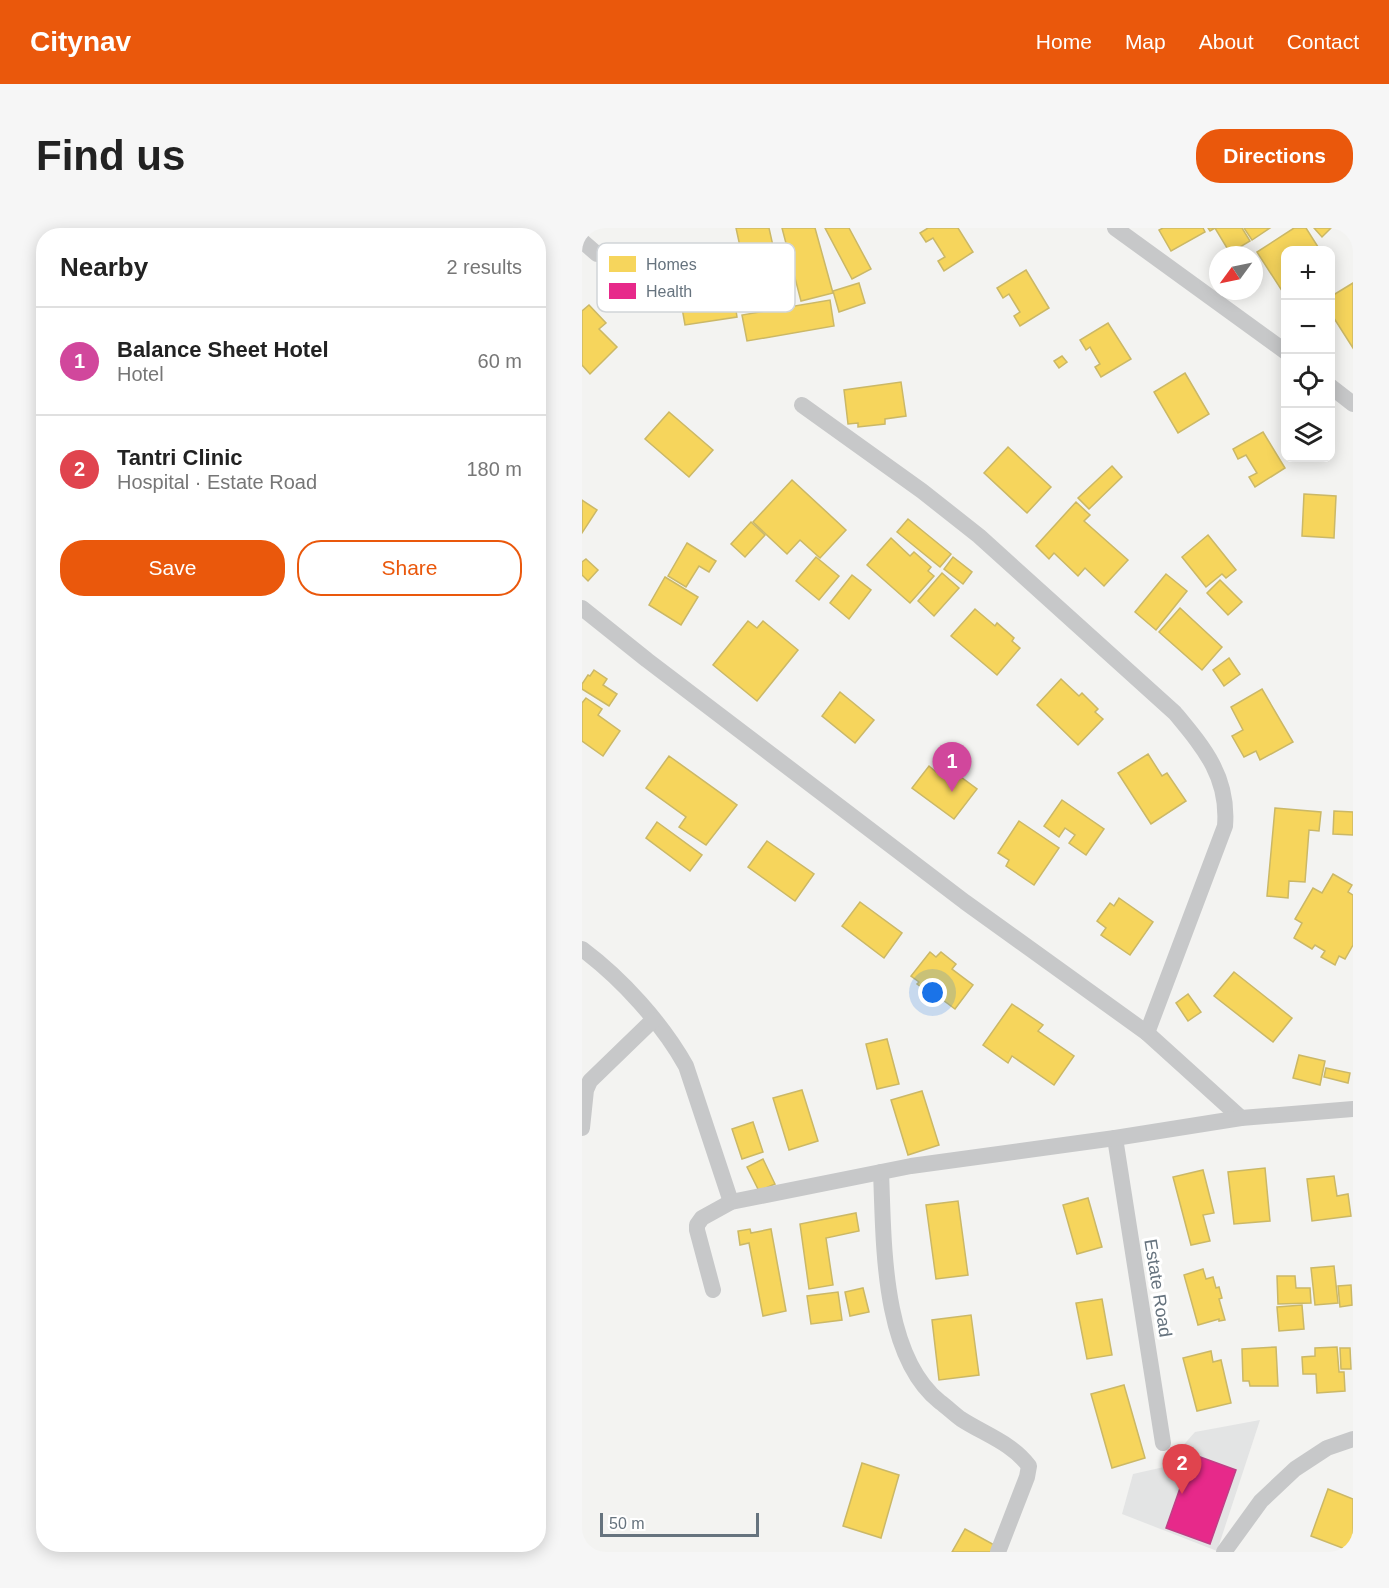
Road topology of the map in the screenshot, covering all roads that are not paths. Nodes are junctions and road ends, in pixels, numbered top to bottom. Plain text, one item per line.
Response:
1 (1115, 228) edge
2 (582, 241) edge
3 (597, 255) dead end
4 (1281, 348) edge
5 (1335, 390) edge
6 (1353, 404) edge
7 (802, 405) dead end
8 (582, 608) edge
9 (582, 949) edge
10 (653, 1020) junction
11 (1147, 1033) junction
12 (1353, 1109) edge
13 (1241, 1118) junction
14 (582, 1128) edge
15 (1115, 1138) junction
16 (881, 1172) junction
17 (731, 1202) junction
18 (713, 1290) dead end
19 (1353, 1439) edge
20 (1163, 1443) dead end
21 (998, 1552) edge
22 (1224, 1552) edge

1 - 4 street
2 - 3 street
5 - 6 street
7 - 11 street
8 - 11 street
9 - 10 street
10 - 14 street
10 - 17 street
11 - 13 street
12 - 13 street
13 - 15 street
15 - 16 street
15 - 20 street, Estate Road
16 - 17 street
16 - 21 street
17 - 18 street
19 - 22 street

